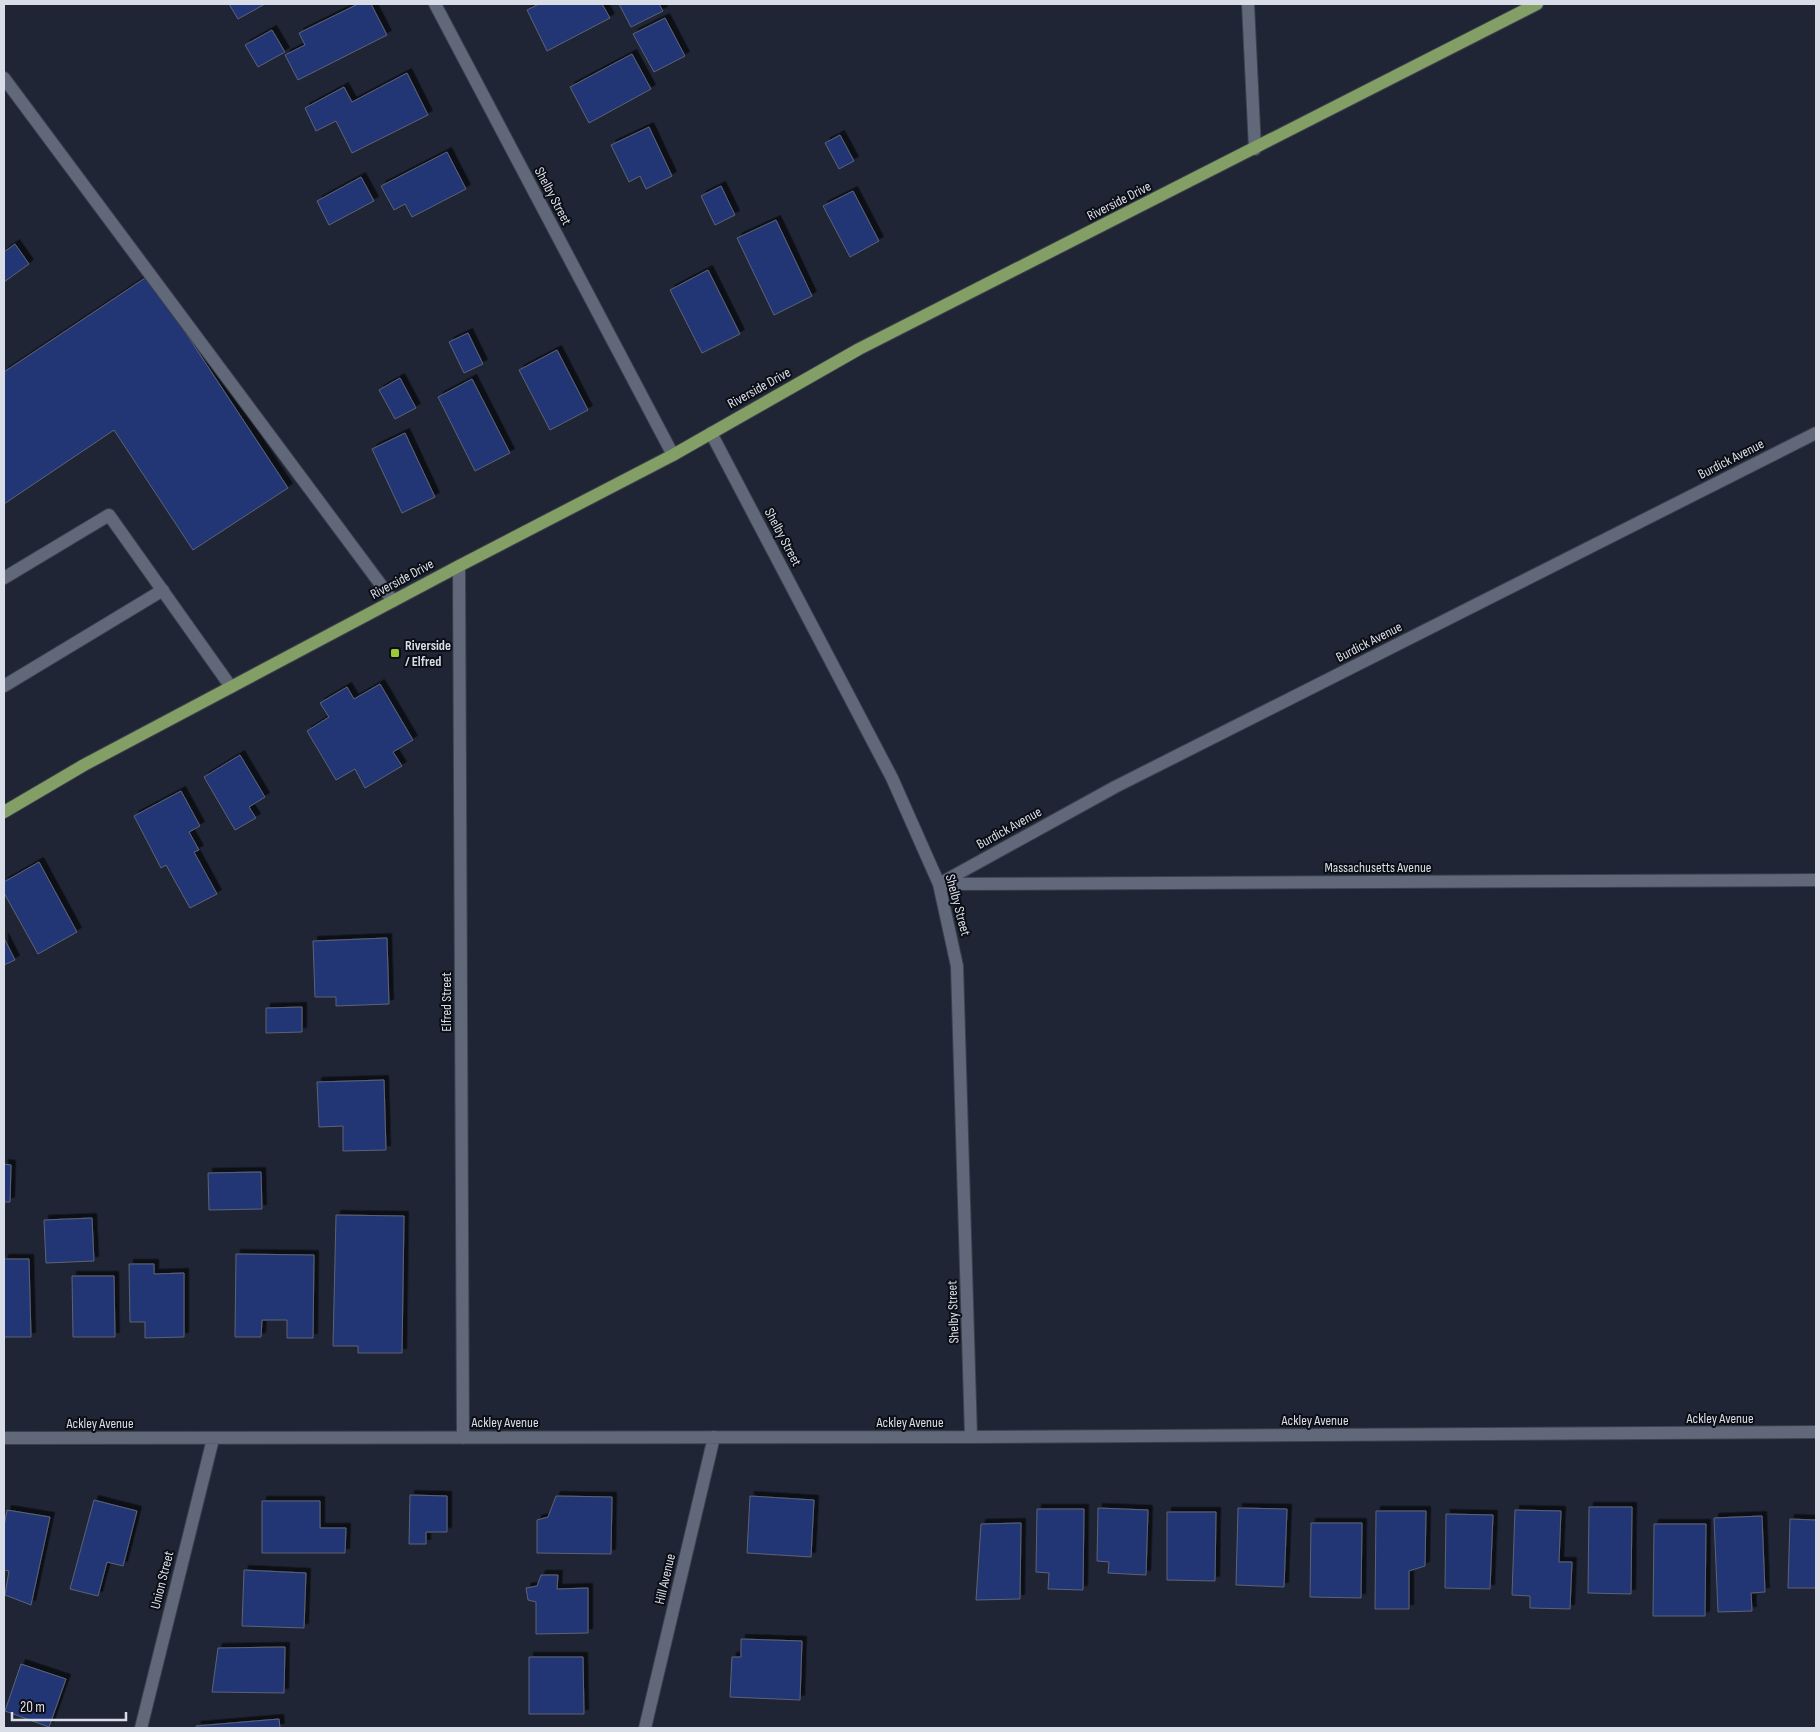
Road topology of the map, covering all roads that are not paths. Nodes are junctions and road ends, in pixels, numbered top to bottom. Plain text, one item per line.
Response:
1 (435, 4) edge
2 (1248, 4) edge
3 (1537, 4) edge
4 (4, 78) edge
5 (1254, 149) junction
6 (711, 433) junction
7 (1816, 433) edge
8 (673, 455) junction
9 (458, 566) junction
10 (4, 578) edge
11 (163, 590) junction
12 (393, 600) junction
13 (4, 686) edge
14 (231, 687) junction
15 (4, 812) edge
16 (1816, 880) edge
17 (939, 884) junction
18 (1816, 1432) edge
19 (714, 1437) junction
20 (971, 1437) junction
21 (4, 1438) edge
22 (463, 1438) junction
23 (213, 1439) junction
24 (141, 1728) edge
25 (645, 1728) edge

1 - 8 street, Shelby Street
2 - 5 street
3 - 5 main road, Riverside Drive
4 - 12 street
5 - 6 main road, Riverside Drive
6 - 8 main road, Riverside Drive
6 - 17 street, Shelby Street
7 - 17 street, Burdick Avenue
8 - 9 main road, Riverside Drive
9 - 12 main road, Riverside Drive
9 - 22 street, Elfred Street
10 - 11 street
11 - 13 street
11 - 14 street
12 - 14 main road, Riverside Drive
14 - 15 main road, Riverside Drive
16 - 17 street, Massachusetts Avenue
17 - 20 street, Shelby Street
18 - 20 street, Ackley Avenue
19 - 20 street, Ackley Avenue
19 - 22 street, Ackley Avenue
19 - 25 street, Hill Avenue
21 - 23 street, Ackley Avenue
22 - 23 street, Ackley Avenue
23 - 24 street, Union Street

